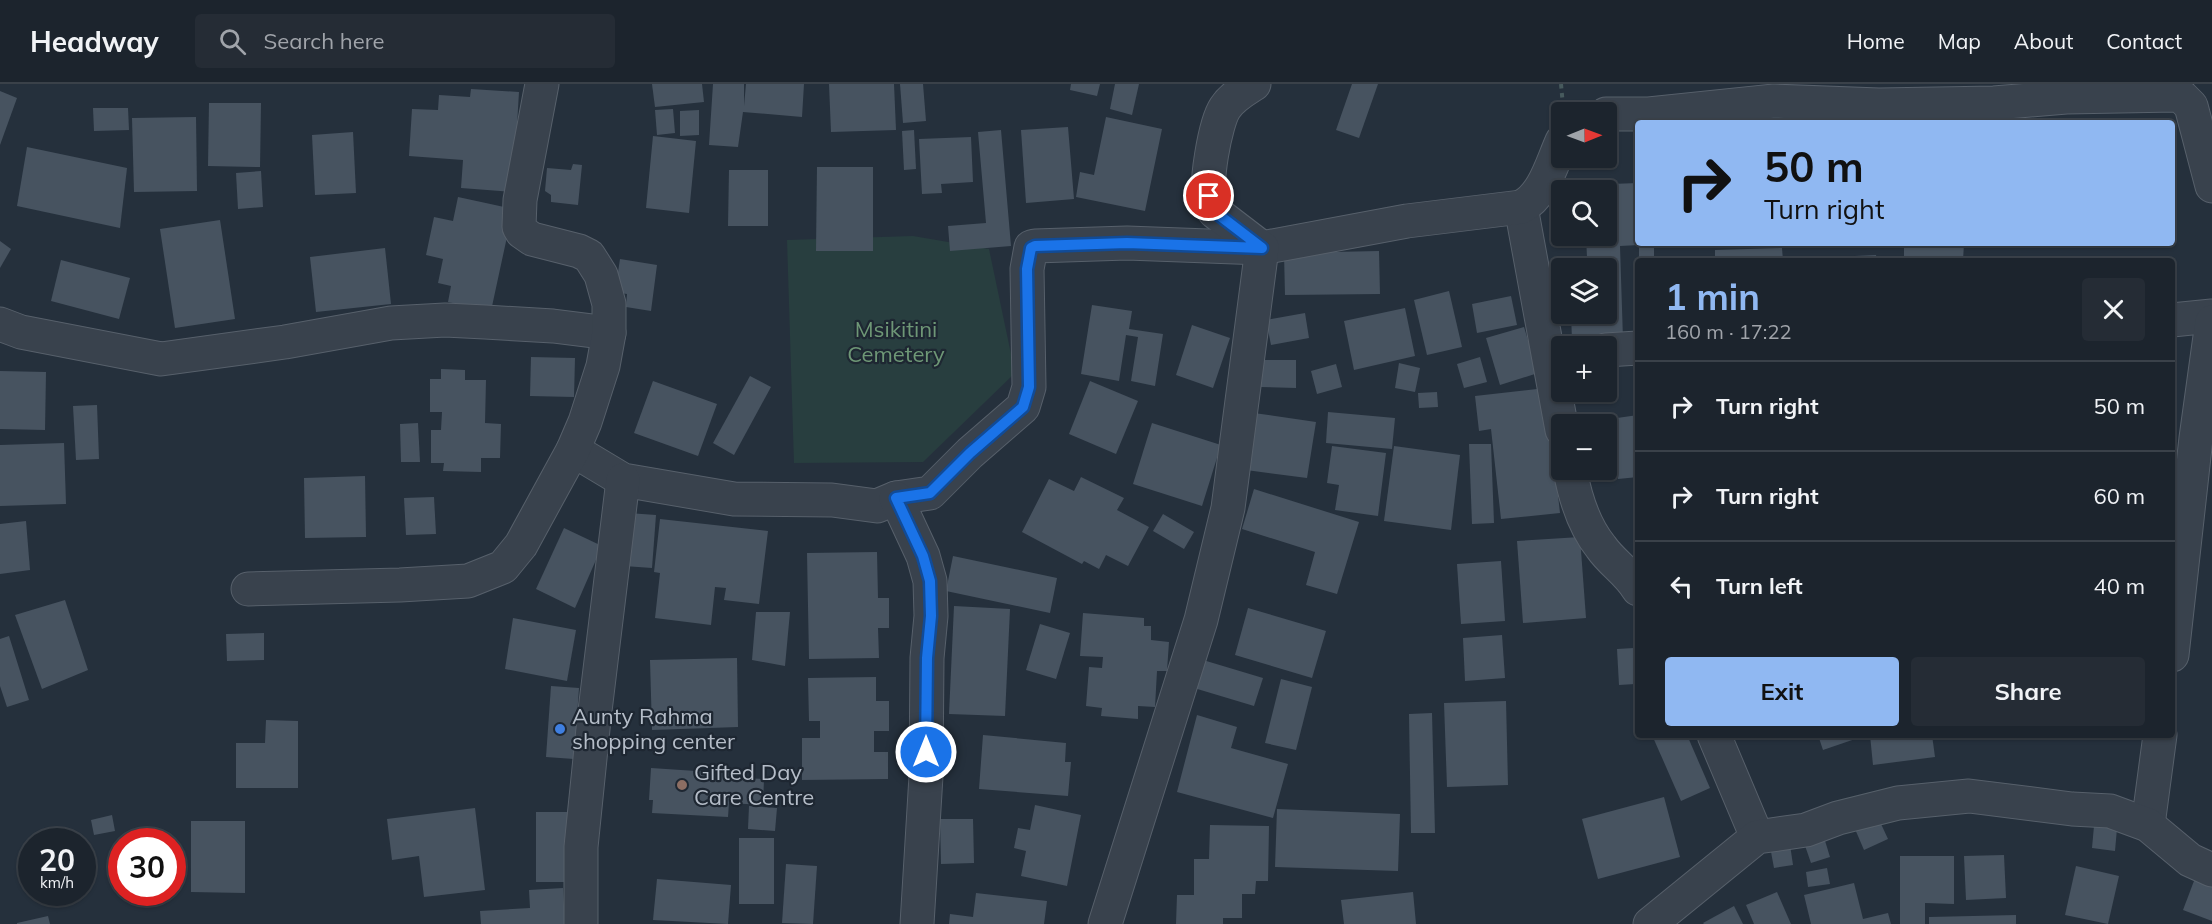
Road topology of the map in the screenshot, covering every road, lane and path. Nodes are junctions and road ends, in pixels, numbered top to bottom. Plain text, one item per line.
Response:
1 (542, 84) edge
2 (1254, 84) edge
3 (1561, 84) edge
4 (1562, 102) edge
5 (1617, 114) edge
6 (1551, 165) edge
7 (2212, 186) edge
8 (1521, 207) junction
9 (1262, 248) junction
10 (2212, 316) edge
11 (2175, 320) edge
12 (0, 324) edge
13 (609, 333) junction
14 (1551, 336) edge
15 (2210, 341) edge
16 (1635, 348) edge
17 (1617, 349) edge
18 (573, 450) junction
19 (623, 480) junction
20 (1572, 480) edge
21 (896, 498) junction
22 (2180, 526) edge
23 (1635, 579) edge
24 (248, 589) dead end
25 (2175, 607) edge
26 (1715, 738) edge
27 (2160, 738) edge
28 (2148, 825) junction
29 (1757, 837) junction
30 (2212, 870) edge
31 (581, 924) edge
32 (917, 924) edge
33 (1105, 924) edge
34 (1650, 924) edge

1 - 13 street
2 - 9 street
3 - 4 path
5 - 7 street
6 - 8 street
8 - 9 street
8 - 14 street
9 - 21 street
9 - 33 street
10 - 11 street
12 - 13 street
13 - 18 street
15 - 22 street
16 - 17 street
18 - 19 street
18 - 24 street
19 - 21 street
19 - 31 street
20 - 23 street
21 - 32 street
22 - 25 street
26 - 29 street
27 - 28 street
28 - 29 street
28 - 30 street
29 - 34 street

